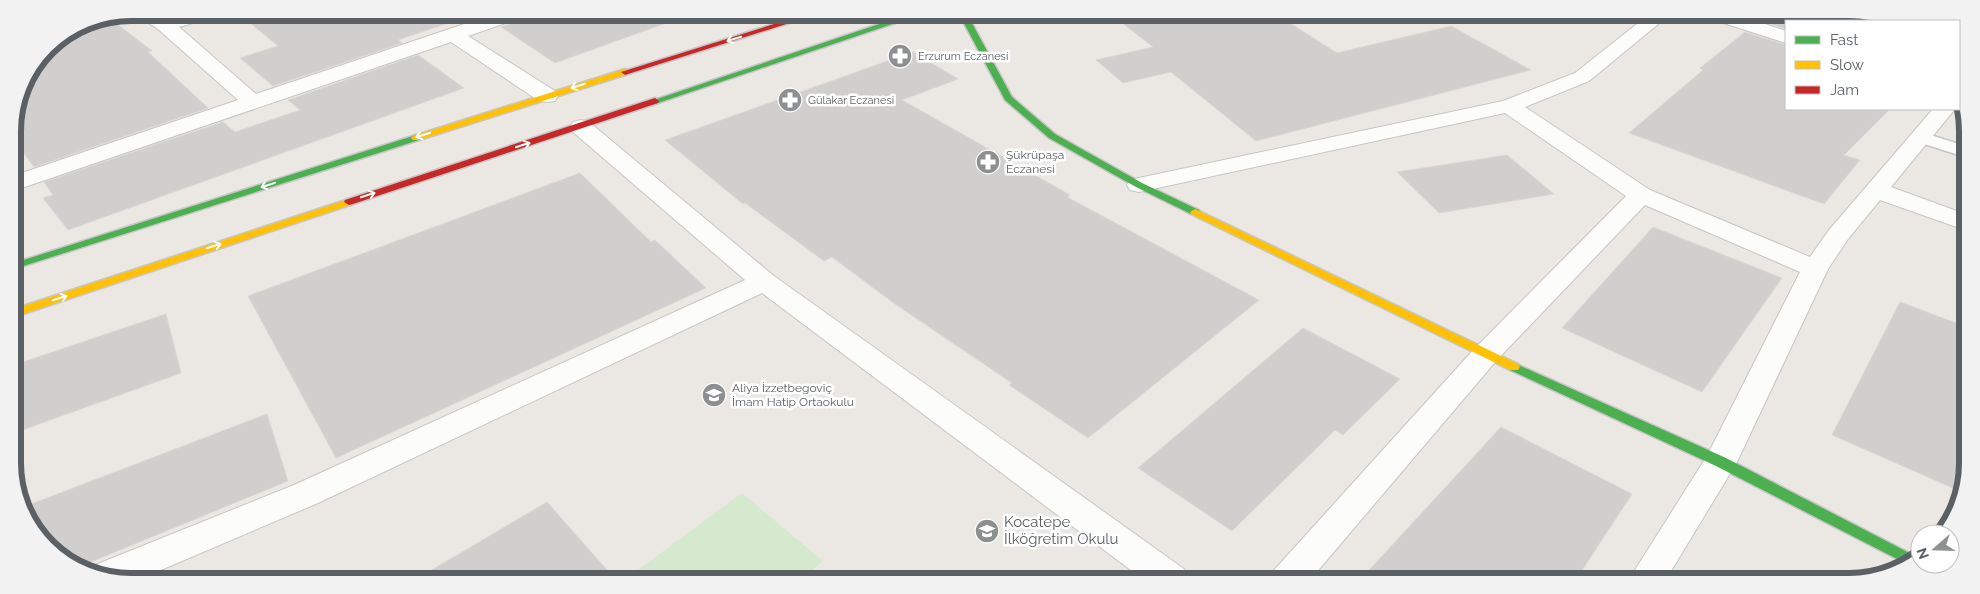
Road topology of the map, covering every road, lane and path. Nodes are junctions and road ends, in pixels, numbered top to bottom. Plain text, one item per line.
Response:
1 (159, 21) edge
2 (179, 21) edge
3 (493, 21) edge
4 (791, 21) edge
5 (897, 21) edge
6 (967, 21) edge
7 (1653, 21) edge
8 (1736, 21) edge
9 (165, 25) junction
10 (454, 35) junction
11 (1785, 37) edge
12 (547, 96) junction
13 (253, 103) junction
14 (1510, 106) junction
15 (1943, 110) edge
16 (581, 126) junction
17 (1920, 137) junction
18 (1959, 150) edge
19 (21, 181) edge
20 (1139, 185) junction
21 (1876, 190) junction
22 (1641, 195) junction
23 (1959, 221) edge
24 (21, 263) edge
25 (1815, 269) junction
26 (764, 282) junction
27 (21, 311) edge
28 (1486, 354) junction
29 (1721, 462) junction
30 (1906, 557) edge
31 (117, 572) edge
32 (1161, 573) edge
33 (1294, 573) edge
34 (1651, 573) edge

1 - 9 street
2 - 9 street
3 - 10 street
4 -> 12 street
5 - 16 street
6 - 20 street
7 - 14 street
8 - 11 street
9 - 13 street
10 - 12 street
10 - 13 street
12 -> 24 street
13 - 19 street
14 - 20 street
14 - 22 street
15 - 17 street
16 - 26 street
27 -> 16 street
17 - 18 lane
17 - 21 street
20 - 28 street
21 - 23 street
21 - 25 street
22 - 25 street
22 - 28 street
25 - 29 street
26 - 31 street
26 - 32 street
28 - 29 street
28 - 33 street
29 - 30 street
29 - 34 street

